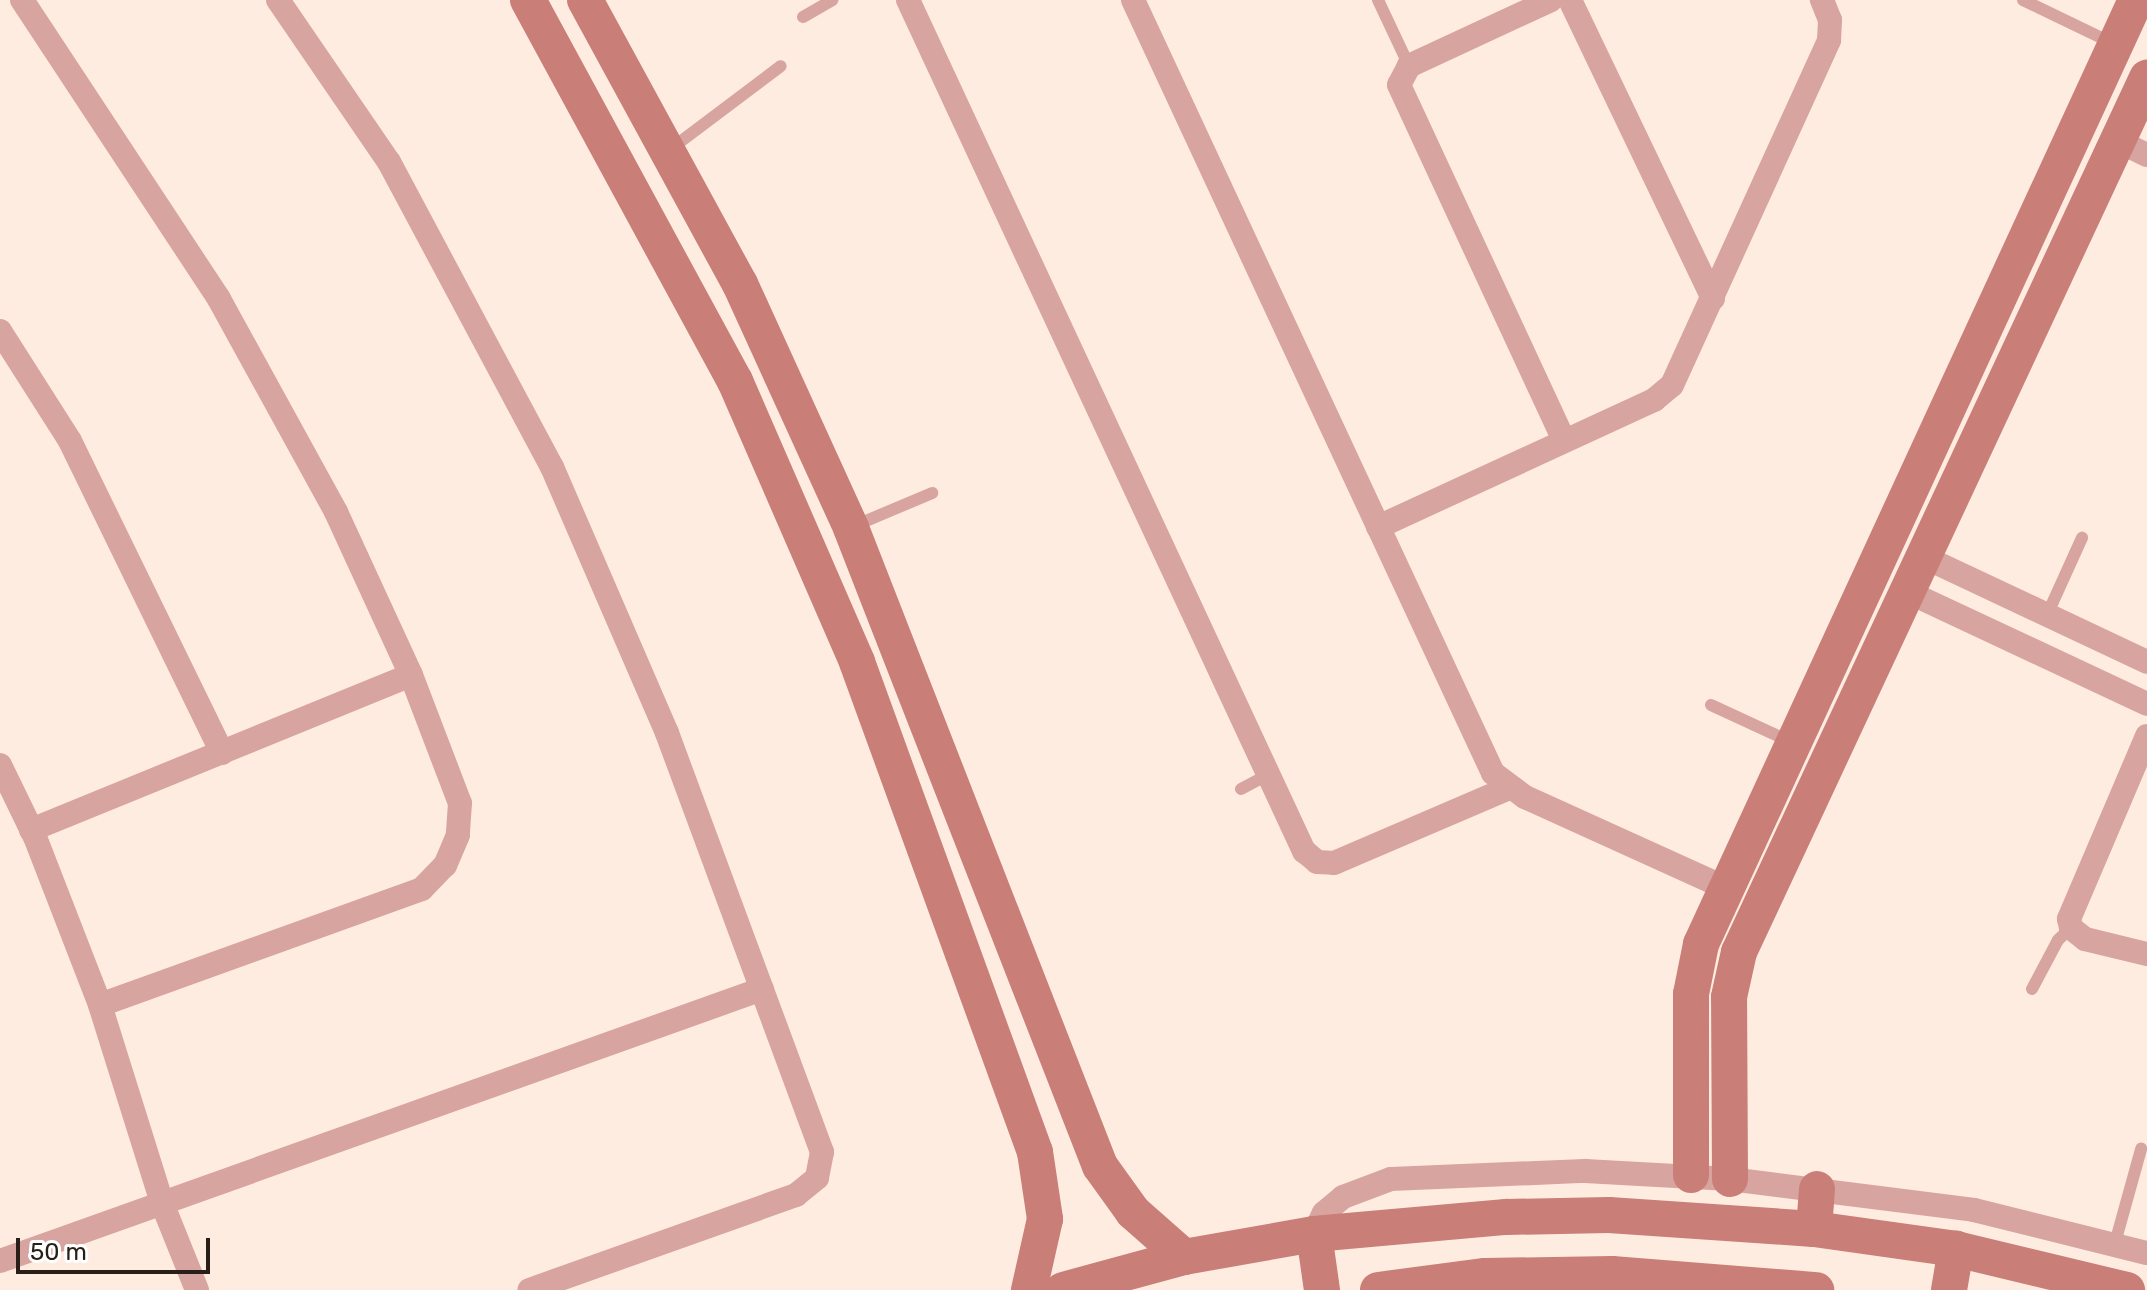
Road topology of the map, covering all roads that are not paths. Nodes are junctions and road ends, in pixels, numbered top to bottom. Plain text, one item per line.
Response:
1 (22, 0) edge
2 (278, 0) edge
3 (528, 0) edge
4 (585, 0) edge
5 (832, 0) edge
6 (908, 0) edge
7 (1133, 0) edge
8 (1378, 0) edge
9 (1551, 0) edge
10 (1570, 0) edge
11 (1822, 0) edge
12 (2023, 0) edge
13 (2136, 0) edge
14 (803, 17) dead end
15 (2116, 44) junction
16 (781, 66) dead end
17 (1409, 66) junction
18 (2147, 78) edge
19 (647, 109) junction
20 (604, 134) junction
21 (2133, 148) edge
22 (669, 150) junction
23 (1713, 299) junction
24 (0, 331) edge
25 (1564, 441) junction
26 (932, 493) dead end
27 (1378, 527) junction
28 (851, 528) junction
29 (2082, 538) dead end
30 (1924, 557) junction
31 (1908, 592) junction
32 (2047, 615) junction
33 (2147, 662) edge
34 (411, 675) junction
35 (2147, 704) edge
36 (1711, 705) dead end
37 (1798, 733) junction
38 (2147, 736) edge
39 (1839, 740) junction
40 (222, 753) junction
41 (0, 765) edge
42 (1269, 774) junction
43 (1509, 788) junction
44 (1241, 789) dead end
45 (31, 830) junction
46 (1726, 888) junction
47 (2071, 928) junction
48 (2147, 954) edge
49 (762, 989) junction
50 (2032, 989) dead end
51 (100, 1005) junction
52 (2141, 1149) dead end
53 (1691, 1175) junction
54 (1730, 1179) junction
55 (1817, 1189) junction
56 (162, 1203) junction
57 (1814, 1229) junction
58 (1314, 1234) junction
59 (2115, 1243) junction
60 (1956, 1249) junction
61 (2147, 1253) edge
62 (1184, 1257) junction
63 (0, 1261) edge
64 (1486, 1283) edge
65 (197, 1290) edge
66 (529, 1290) edge
67 (1029, 1290) edge
68 (1063, 1290) edge
69 (1322, 1290) edge
70 (1378, 1290) edge
71 (1816, 1290) edge
72 (1949, 1290) edge
73 (2127, 1290) edge

1 - 34 street
2 - 49 street
3 - 20 street
4 - 19 street
5 - 14 lane
6 - 42 street
7 - 27 street
8 - 17 lane
9 - 17 street
10 - 23 street
11 - 23 street
12 - 15 lane
13 - 15 street
15 - 37 street
16 - 22 lane
17 - 25 street
18 - 21 street
19 - 20 street
19 - 22 street
20 - 67 street
21 - 30 street
22 - 28 street
23 - 25 street
24 - 40 street
25 - 27 street
26 - 28 lane
27 - 43 street
28 - 62 street
29 - 32 lane
30 - 31 street
30 - 32 street
31 - 35 street
31 - 39 street
32 - 33 street
34 - 40 street
34 - 51 street
36 - 37 lane
37 - 39 street
37 - 46 street
38 - 47 street
39 - 54 street
40 - 45 street
41 - 45 street
42 - 43 street
42 - 44 lane
43 - 46 street
45 - 51 street
46 - 53 street
47 - 48 street
47 - 50 lane
49 - 56 street
49 - 66 street
51 - 56 street
52 - 59 lane
53 - 54 street
53 - 58 street
54 - 55 street
55 - 57 street
55 - 59 street
56 - 63 street
56 - 65 street
57 - 58 street
57 - 60 street
58 - 62 street
58 - 69 street
59 - 61 street
60 - 72 street
60 - 73 street
62 - 68 street
64 - 70 street
64 - 71 street

